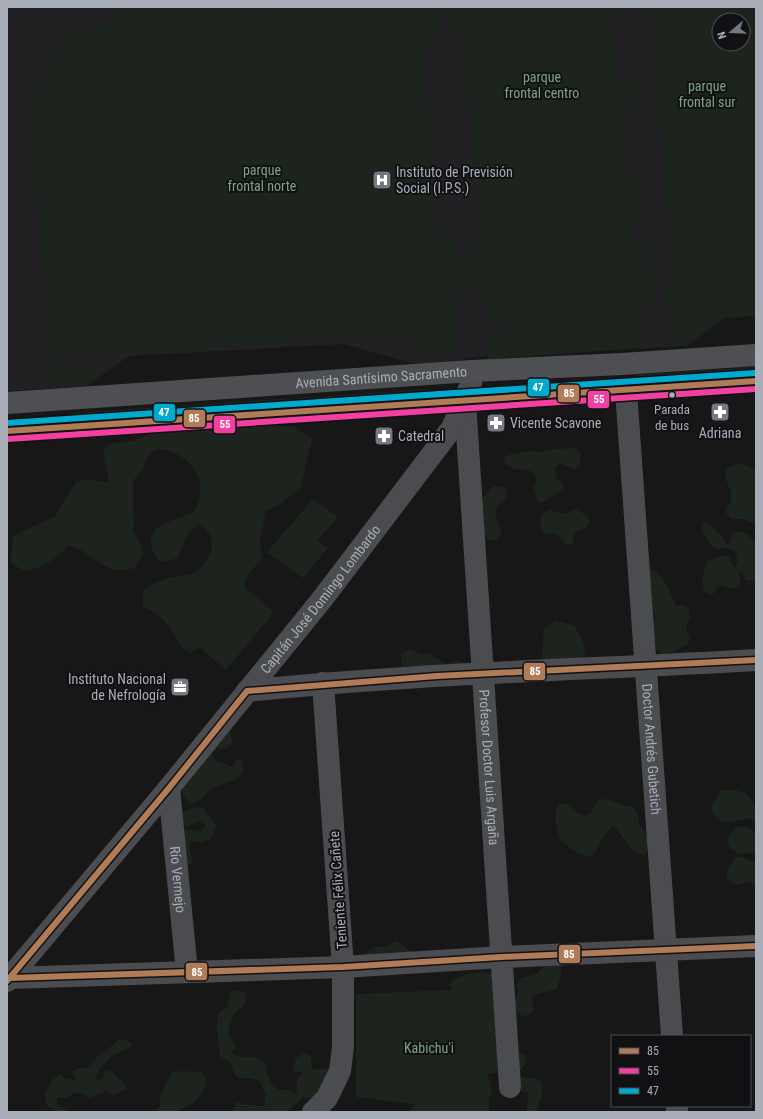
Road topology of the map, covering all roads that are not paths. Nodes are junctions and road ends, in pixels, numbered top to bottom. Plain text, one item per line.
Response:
1 (756, 355) edge
2 (756, 382) edge
3 (469, 385) junction
4 (626, 391) junction
5 (7, 403) edge
6 (7, 431) edge
7 (756, 660) edge
8 (646, 666) junction
9 (483, 673) junction
10 (323, 683) junction
11 (247, 692) junction
12 (169, 788) junction
13 (756, 946) edge
14 (666, 951) junction
15 (501, 957) junction
16 (343, 967) junction
17 (187, 972) junction
18 (8, 979) edge
19 (672, 1035) edge
20 (510, 1087) dead end
21 (313, 1112) edge

1 - 3 main road, Avenida Santísimo Sacramento
2 - 4 main road, Avenida Santísimo Sacramento
3 - 4 main road, Avenida Santísimo Sacramento
3 - 5 main road, Avenida Santísimo Sacramento
3 - 6 main road, Avenida Santísimo Sacramento
3 - 9 street, Profesor Doctor Luis Argaña
3 - 11 street, Capitán José Domingo Lombardo
4 - 8 street, Doctor Andrés Gubetich
7 - 8 street
8 - 9 street
8 - 14 street, Doctor Andrés Gubetich
9 - 10 street
9 - 15 street, Profesor Doctor Luis Argaña
10 - 11 street
10 - 16 street, Teniente Félix Cañete
11 - 12 street, Capitán José Domingo Lombardo
12 - 17 street, Río Vermejo
12 - 18 street, Capitán José Domingo Lombardo
13 - 14 street
14 - 15 street
14 - 19 street, Doctor Andrés Gubetich
15 - 16 street
15 - 20 street, Profesor Doctor Luis Argaña
16 - 17 street
16 - 21 street, Teniente Félix Cañete
17 - 18 street

